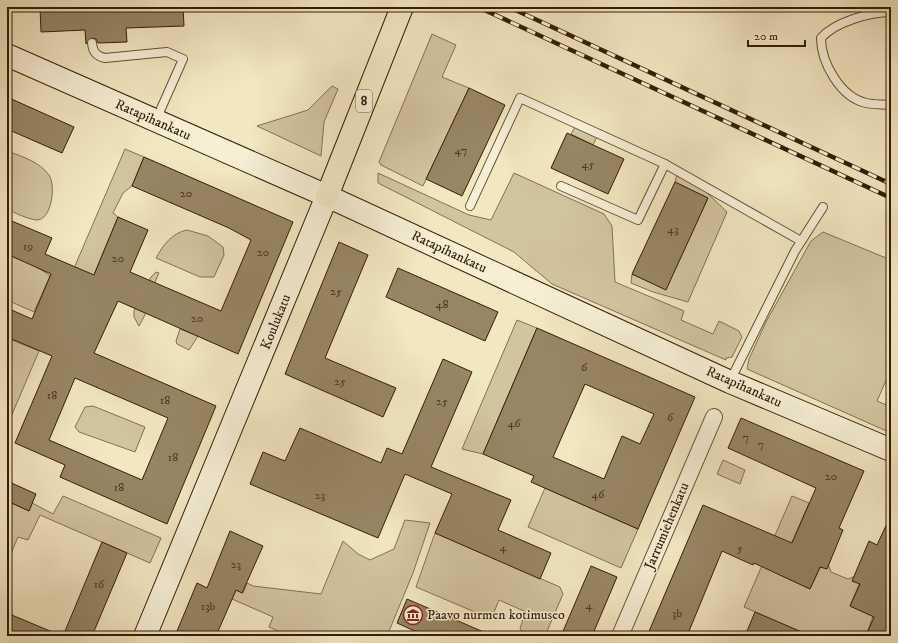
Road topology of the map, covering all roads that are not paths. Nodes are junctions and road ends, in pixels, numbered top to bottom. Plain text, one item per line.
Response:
1 (402, 7) edge
2 (891, 12) edge
3 (92, 43) dead end
4 (7, 55) edge
5 (891, 105) edge
6 (156, 121) junction
7 (665, 164) junction
8 (561, 186) dead end
9 (327, 196) junction
10 (470, 206) dead end
11 (823, 207) dead end
12 (801, 241) junction
13 (730, 382) junction
14 (714, 417) dead end
15 (891, 450) edge
16 (145, 636) edge
17 (620, 636) edge

1 - 9 highway, Koulukatu / 8
2 - 5 lane
3 - 6 lane
4 - 6 main road, Ratapihankatu
6 - 9 main road, Ratapihankatu
7 - 8 lane
7 - 10 lane
7 - 12 lane
9 - 13 main road, Ratapihankatu
9 - 16 main road, Koulukatu / 8
11 - 12 lane
12 - 13 lane
13 - 15 main road, Ratapihankatu
14 - 17 street, Jarrumiehenkatu

